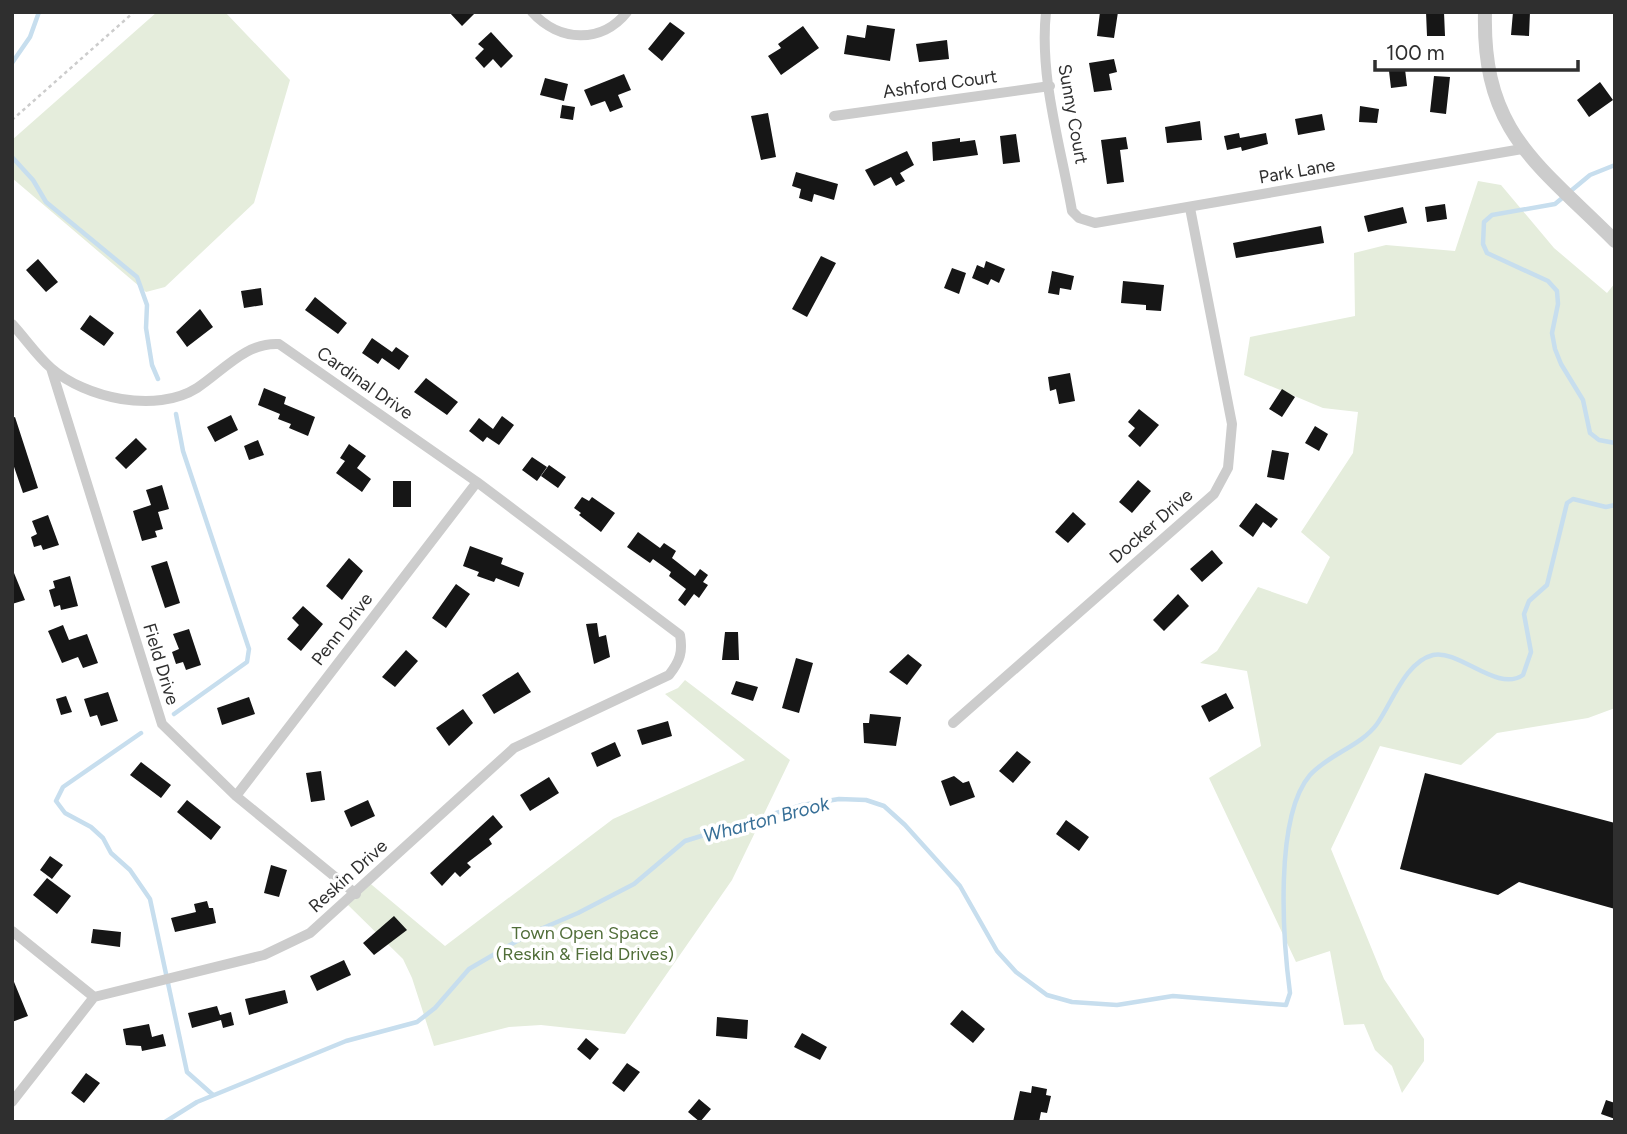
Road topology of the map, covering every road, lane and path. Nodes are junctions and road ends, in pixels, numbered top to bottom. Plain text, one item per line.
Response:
1 (134, 12) edge
2 (532, 12) edge
3 (627, 12) edge
4 (1046, 12) edge
5 (1485, 12) edge
6 (1050, 86) junction
7 (835, 116) dead end
8 (12, 120) edge
9 (1522, 149) junction
10 (1190, 208) junction
11 (1079, 218) joint
12 (1615, 241) edge
13 (12, 324) edge
14 (51, 368) junction
15 (477, 482) junction
16 (680, 635) joint
17 (953, 723) dead end
18 (236, 796) junction
19 (356, 894) junction
20 (12, 931) edge
21 (94, 998) junction
22 (12, 1102) edge

1 - 8 path
2 - 3 street
4 - 6 street, Sunny Court
5 - 9 street
6 - 7 street, Ashford Court
6 - 11 street, Sunny Court
9 - 10 street, Park Lane
9 - 12 street
10 - 11 street, Park Lane
10 - 17 street, Docker Drive
13 - 14 street, Cardinal Drive
14 - 15 street, Cardinal Drive
14 - 18 street, Field Drive
15 - 16 street, Cardinal Drive
15 - 18 street, Penn Drive
16 - 19 street, Reskin Drive
18 - 19 street, Field Drive
19 - 21 street, Reskin Drive
20 - 21 street
21 - 22 street

